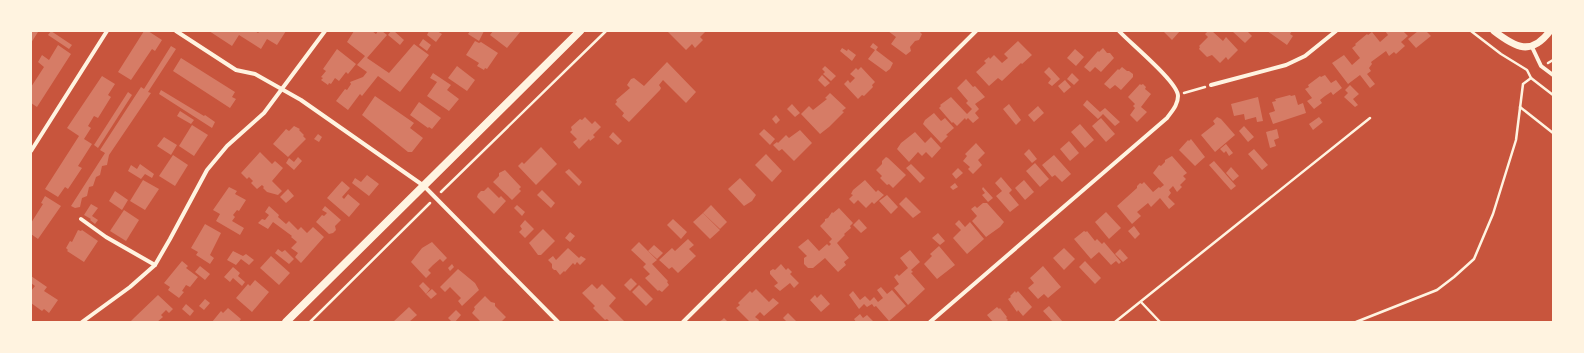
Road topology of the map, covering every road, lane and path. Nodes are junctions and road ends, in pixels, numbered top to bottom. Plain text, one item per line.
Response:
1 (108, 31) edge
2 (176, 31) edge
3 (325, 31) edge
4 (580, 31) edge
5 (606, 31) edge
6 (976, 31) edge
7 (1119, 31) edge
8 (1336, 31) edge
9 (1471, 31) edge
10 (1494, 31) edge
11 (1550, 31) edge
12 (1532, 47) junction
13 (1553, 75) edge
14 (1531, 78) junction
15 (1211, 85) joint
16 (283, 89) junction
17 (1178, 94) junction
18 (1553, 95) edge
19 (1520, 106) junction
20 (1370, 118) dead end
21 (1553, 133) edge
22 (31, 152) edge
23 (424, 186) junction
24 (435, 198) junction
25 (81, 219) dead end
26 (155, 265) junction
27 (1141, 302) junction
28 (82, 322) edge
29 (286, 322) edge
30 (310, 322) edge
31 (558, 322) edge
32 (683, 322) edge
33 (930, 322) edge
34 (1115, 322) edge
35 (1160, 322) edge
36 (1356, 322) edge

1 - 22 street
2 - 16 street
3 - 16 street
4 - 23 main road
5 - 24 path
6 - 32 street
7 - 17 street
8 - 15 street
9 - 14 path
10 - 12 street
11 - 12 street
12 - 13 street
14 - 18 path
14 - 19 path
15 - 17 path
16 - 23 street
16 - 26 street
17 - 33 street
19 - 21 path
19 - 36 path
20 - 27 path
23 - 24 street
23 - 29 main road
24 - 30 path
24 - 31 street
25 - 26 street
26 - 28 street
27 - 34 path
27 - 35 path

